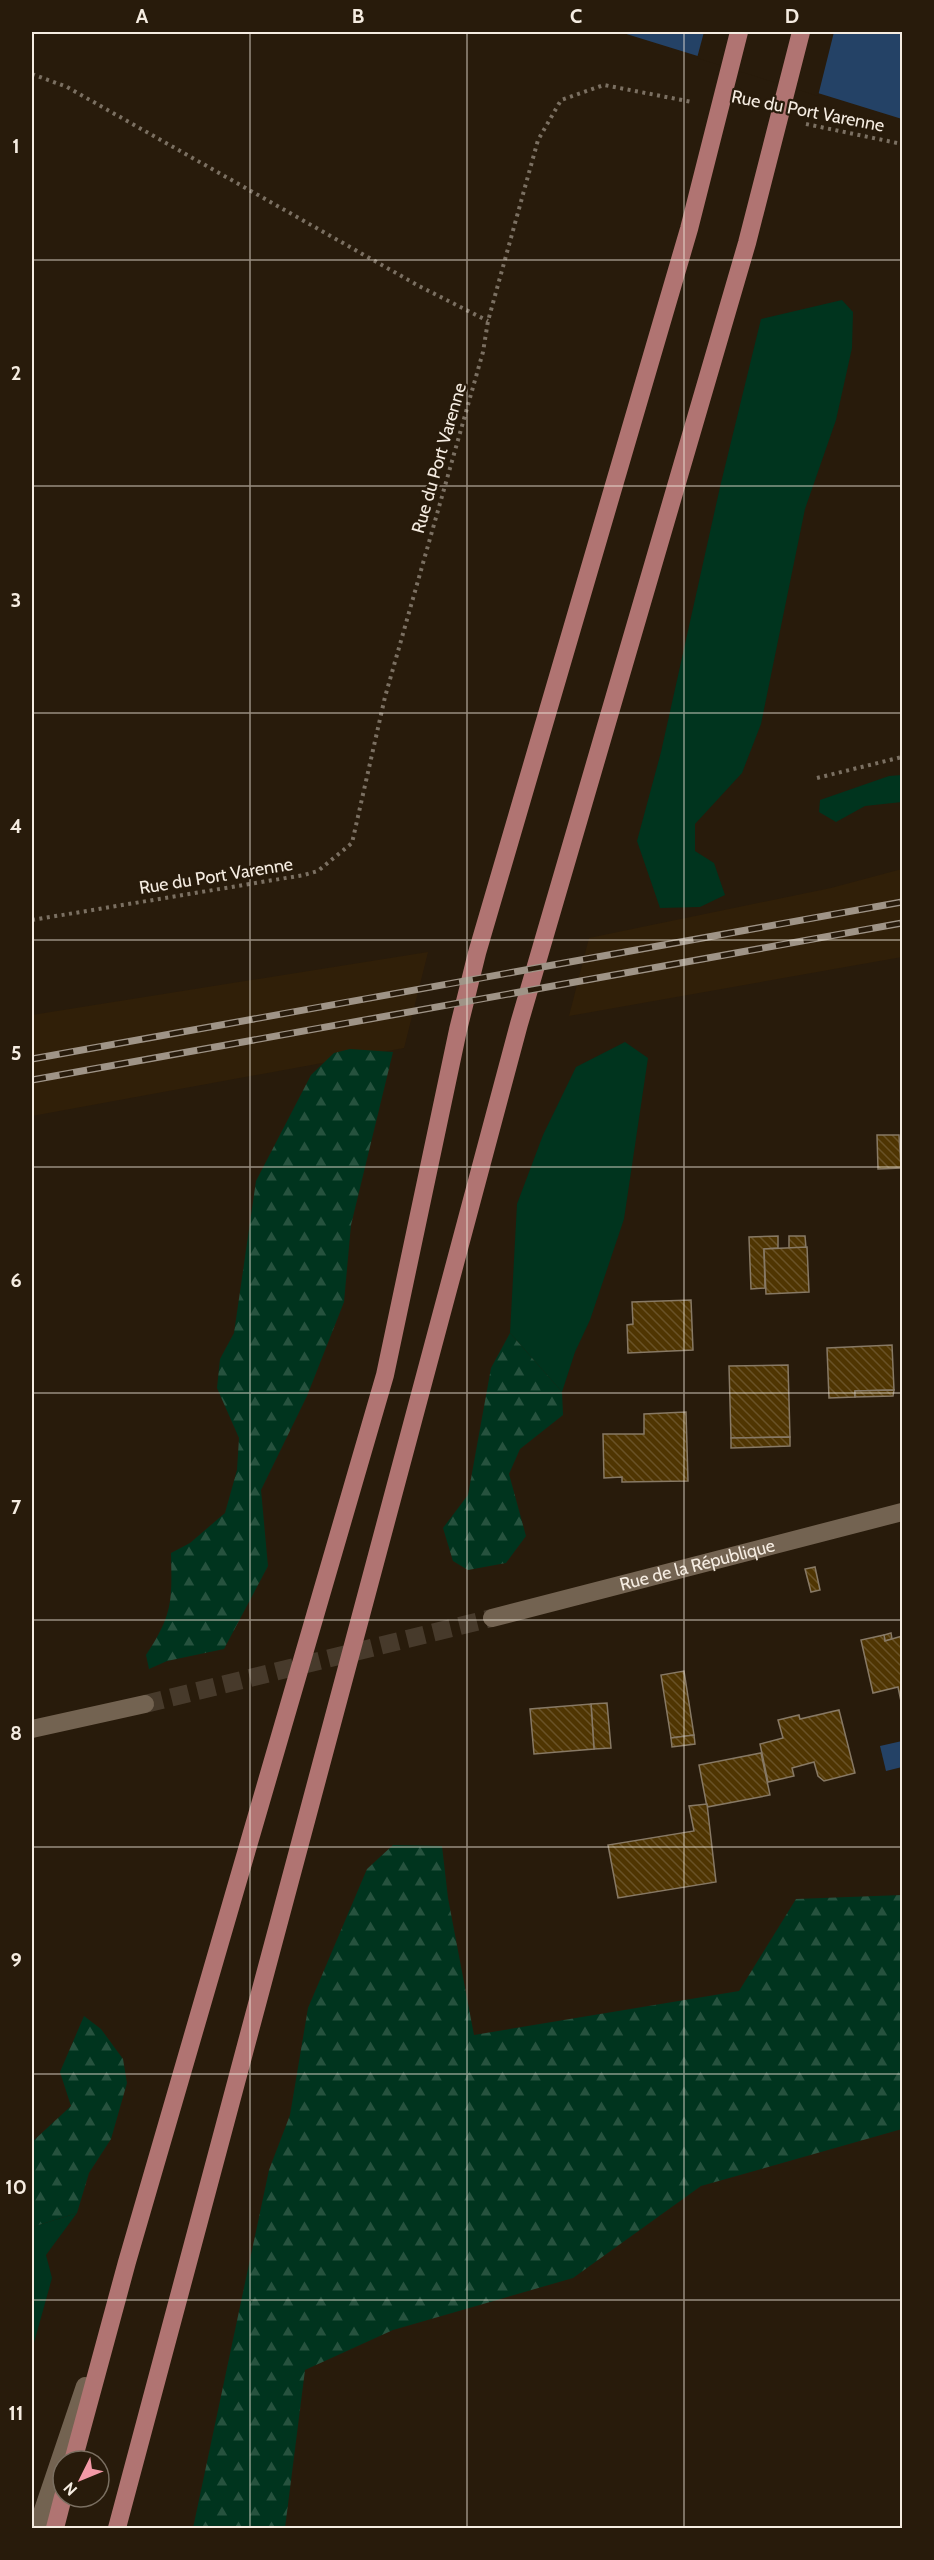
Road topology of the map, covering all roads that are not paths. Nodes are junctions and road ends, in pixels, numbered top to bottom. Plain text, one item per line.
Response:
1 (739, 32) edge
2 (801, 32) edge
3 (903, 1512) edge
4 (492, 1618) tunnel mouth
5 (145, 1704) tunnel mouth
6 (32, 1729) edge
7 (128, 2262) junction
8 (162, 2364) junction
9 (76, 2449) edge
10 (60, 2509) edge
11 (37, 2529) edge
12 (55, 2529) edge
13 (117, 2529) edge
14 (128, 2529) edge

1 - 7 main road
2 - 8 main road
3 - 4 street, Rue de la République
5 - 6 street
7 - 9 main road
7 - 11 street
8 - 13 main road
8 - 14 main road
10 - 12 main road

